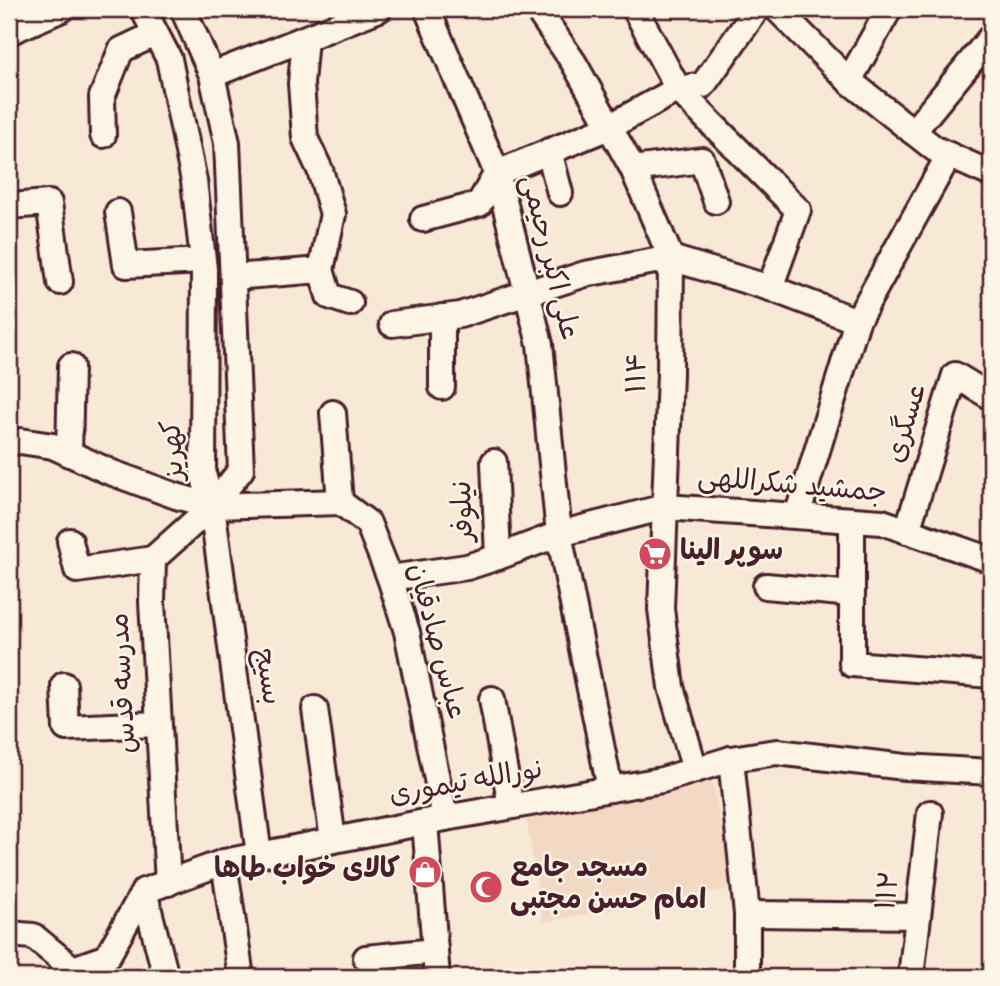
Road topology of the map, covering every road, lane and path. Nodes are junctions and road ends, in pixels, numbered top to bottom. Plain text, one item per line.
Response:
1 (62, 9) edge
2 (142, 9) edge
3 (183, 9) edge
4 (379, 9) edge
5 (427, 9) edge
6 (537, 9) edge
7 (635, 9) edge
8 (757, 9) edge
9 (777, 9) edge
10 (887, 13) dead end
11 (9, 32) edge
12 (155, 34) junction
13 (991, 37) edge
14 (305, 39) junction
15 (212, 75) junction
16 (849, 81) junction
17 (678, 89) junction
18 (609, 127) junction
19 (913, 132) junction
20 (103, 135) dead end
21 (549, 151) junction
22 (949, 155) junction
23 (633, 169) junction
24 (497, 173) junction
25 (991, 174) edge
26 (560, 193) dead end
27 (716, 201) dead end
28 (9, 206) edge
29 (118, 212) dead end
30 (423, 219) dead end
31 (671, 258) junction
32 (203, 261) junction
33 (321, 270) junction
34 (233, 277) junction
35 (60, 282) dead end
36 (770, 288) junction
37 (527, 292) junction
38 (350, 303) dead end
39 (442, 317) junction
40 (857, 321) junction
41 (392, 324) dead end
42 (71, 366) dead end
43 (442, 387) dead end
44 (990, 392) edge
45 (333, 413) dead end
46 (9, 443) edge
47 (69, 454) junction
48 (494, 462) dead end
49 (340, 502) junction
50 (212, 506) junction
51 (665, 507) junction
52 (797, 516) junction
53 (852, 520) junction
54 (906, 531) junction
55 (559, 534) junction
56 (70, 541) dead end
57 (498, 557) junction
58 (153, 559) junction
59 (991, 559) edge
60 (390, 578) junction
61 (766, 586) dead end
62 (852, 594) junction
63 (991, 675) edge
64 (64, 685) dead end
65 (492, 699) dead end
66 (315, 709) dead end
67 (158, 724) junction
68 (731, 759) junction
69 (695, 770) junction
70 (991, 772) edge
71 (610, 789) junction
72 (511, 806) junction
73 (930, 813) dead end
74 (435, 820) junction
75 (333, 840) junction
76 (259, 855) junction
77 (224, 862) junction
78 (168, 883) junction
79 (144, 891) junction
80 (747, 914) junction
81 (918, 916) junction
82 (9, 933) edge
83 (435, 951) junction
84 (366, 958) dead end
85 (166, 977) edge
86 (241, 977) edge
87 (437, 977) edge
88 (747, 977) edge
89 (911, 977) edge

1 - 11 street
2 - 12 street, کهریز
3 - 15 street, کهریز
4 - 14 street
5 - 24 street, علی اکبر رحیمی
6 - 18 street, ۱۱۴
7 - 17 street
8 - 17 street
9 - 16 street
10 - 16 street
12 - 20 street
12 - 32 street, کهریز
13 - 19 street
14 - 15 street
14 - 33 street
15 - 34 street, کهریز
16 - 19 street
17 - 18 street
17 - 36 street
18 - 21 street
18 - 23 street, ۱۱۴
19 - 22 street
21 - 24 street
21 - 26 street
22 - 25 street
22 - 40 street
23 - 27 street
23 - 31 street, ۱۱۴
24 - 30 street
24 - 37 street, علی اکبر رحیمی
28 - 35 street
29 - 32 street
31 - 36 street
31 - 37 street
31 - 51 street, ۱۱۴
32 - 50 street, کهریز
33 - 34 street
33 - 38 street
34 - 50 street, کهریز
36 - 40 street
37 - 39 street
37 - 55 street, علی اکبر رحیمی
39 - 41 street
39 - 43 street
40 - 52 street
42 - 47 street
44 - 54 street, عسگری
45 - 49 street
46 - 47 street
47 - 50 street
48 - 57 street, نیلوفر
49 - 50 street
49 - 60 street, عباس صادقیان
50 - 58 street
50 - 76 street, بسیج
51 - 52 street, جمشید شکراللهی
51 - 55 street, جمشید شکراللهی
51 - 69 street, ۱۱۴
52 - 53 street, جمشید شکراللهی
53 - 54 street, جمشید شکراللهی
53 - 62 street
54 - 59 street, جمشید شکراللهی
55 - 57 street, جمشید شکراللهی
55 - 71 street, علی اکبر رحیمی
56 - 58 street
57 - 60 street, جمشید شکراللهی
58 - 67 street, مدرسه قدس
60 - 74 street, عباس صادقیان
61 - 62 street
62 - 63 street
64 - 67 street
65 - 72 street
66 - 75 street
67 - 78 street, مدرسه قدس
68 - 69 street, نورالله تیموری
68 - 70 street, نورالله تیموری
68 - 80 street
69 - 71 street, نورالله تیموری
71 - 72 street, نورالله تیموری
72 - 74 street, نورالله تیموری
73 - 81 street, ۱۱۲
74 - 75 street, نورالله تیموری
74 - 83 street, عباس صادقیان
75 - 76 street, نورالله تیموری
76 - 77 street, نورالله تیموری
77 - 78 street, نورالله تیموری
77 - 86 street
78 - 79 street, نورالله تیموری
79 - 82 street
79 - 85 street
80 - 81 street
80 - 88 street
81 - 89 street, ۱۱۲
83 - 84 street
83 - 87 street, عباس صادقیان

